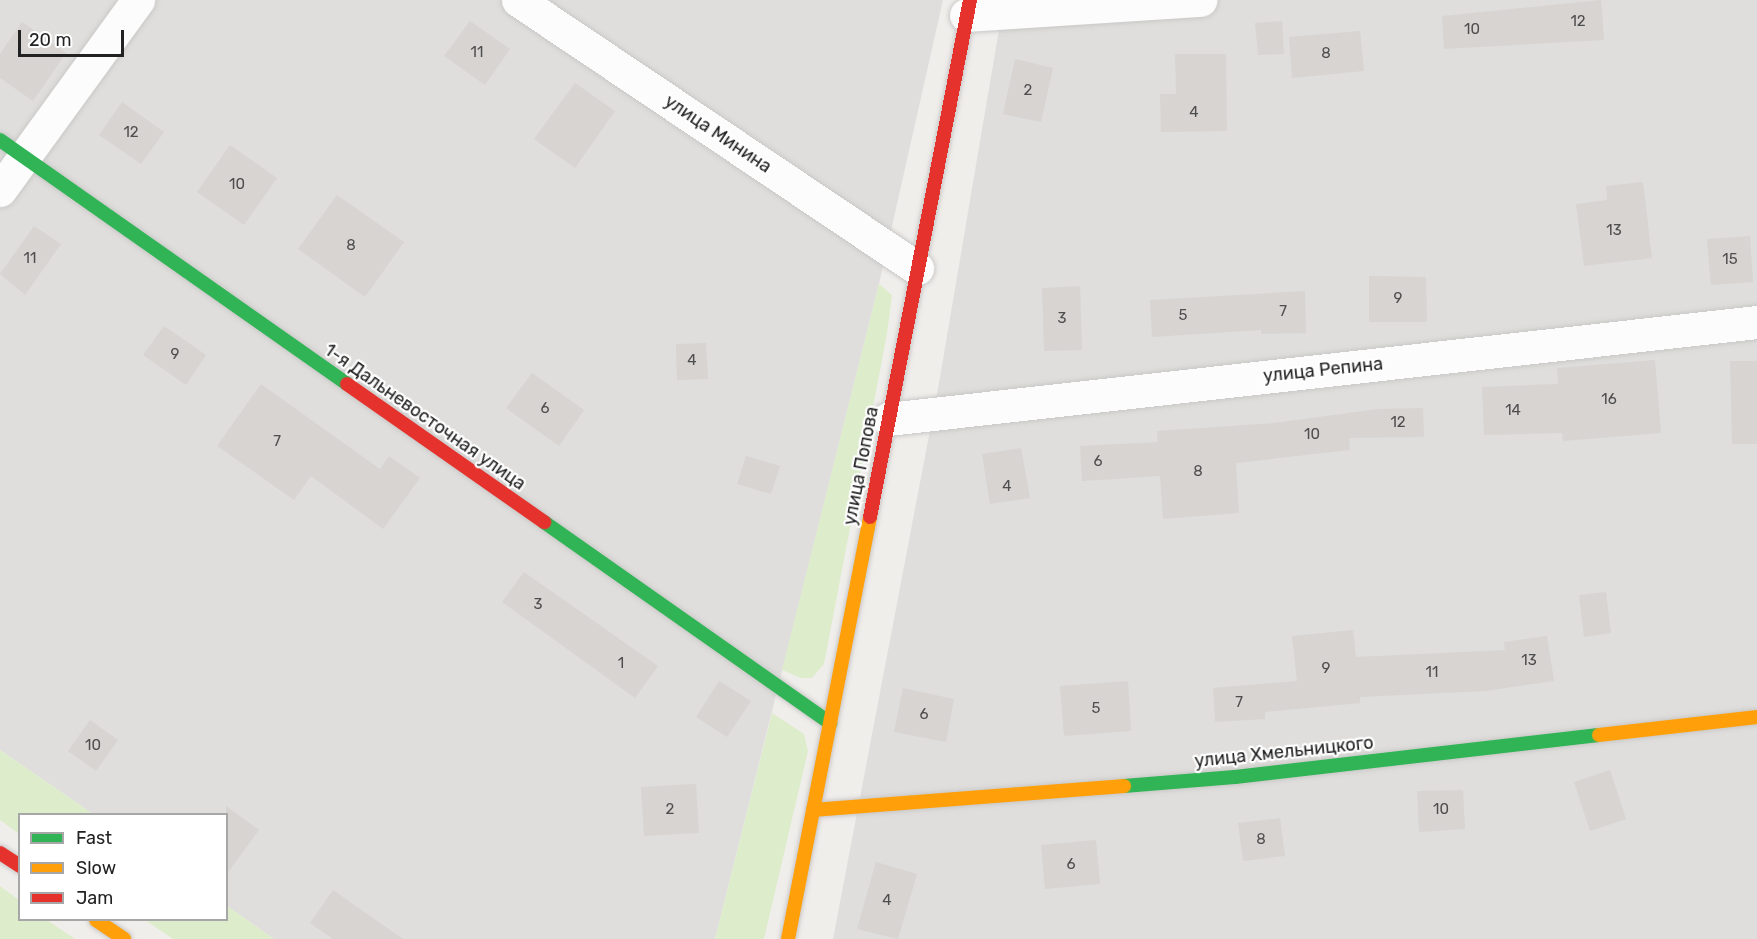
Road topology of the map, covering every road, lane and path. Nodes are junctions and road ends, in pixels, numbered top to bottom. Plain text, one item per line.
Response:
1 (138, 0) edge
2 (518, 0) edge
3 (1202, 0) edge
4 (968, 8) edge
5 (11, 148) edge
6 (0, 190) edge
7 (917, 268) junction
8 (1757, 322) edge
9 (888, 419) junction
10 (1757, 717) edge
11 (830, 723) junction
12 (813, 810) junction
13 (0, 853) edge
14 (18, 865) edge
15 (97, 921) edge
16 (124, 939) edge
17 (788, 939) edge

1 - 5 street
2 - 7 street, улица Минина
3 - 4 street
4 - 7 street, улица Попова
5 - 6 street
5 - 11 street, 1-я Дальневосточная улица
7 - 9 street, улица Попова
8 - 9 street, улица Репина
9 - 11 street, улица Попова
10 - 12 street, улица Хмельницкого
11 - 12 street, улица Попова
12 - 17 street, улица Попова
13 - 14 street
15 - 16 street

